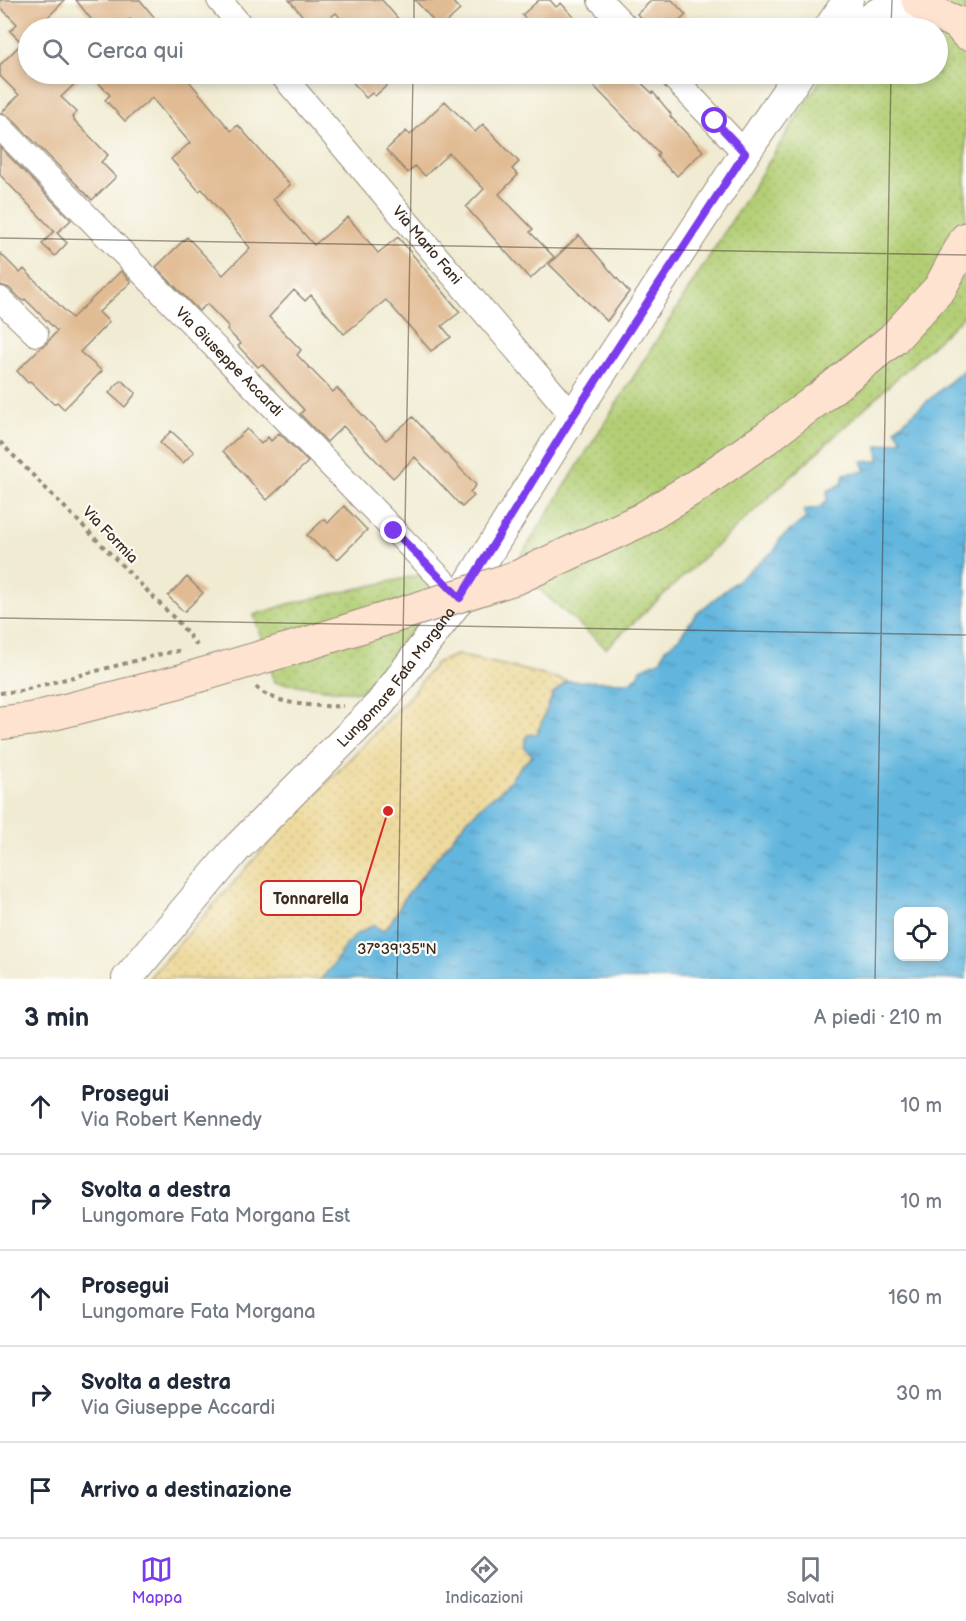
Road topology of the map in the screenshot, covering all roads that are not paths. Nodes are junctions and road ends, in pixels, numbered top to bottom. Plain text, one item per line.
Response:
1 (219, 0) edge
2 (600, 0) edge
3 (848, 0) edge
4 (924, 6) edge
5 (234, 18) edge
6 (617, 18) edge
7 (836, 18) edge
8 (871, 18) edge
9 (966, 33) edge
10 (290, 84) edge
11 (679, 84) edge
12 (792, 84) edge
13 (807, 84) edge
14 (0, 127) edge
15 (745, 153) junction
16 (720, 191) junction
17 (966, 238) edge
18 (0, 299) edge
19 (36, 334) dead end
20 (573, 416) junction
21 (460, 598) junction
22 (0, 723) edge
23 (128, 979) edge

1 - 5 street
2 - 6 street
3 - 7 street
4 - 8 street
4 - 9 main road
10 - 20 street, Via Mario Fani
11 - 15 street
12 - 15 street
13 - 16 street
14 - 21 street, Via Giuseppe Accardi
15 - 16 street
16 - 20 street, Lungomare Fata Morgana
17 - 22 main road, bridge
18 - 19 street
20 - 21 street, Lungomare Fata Morgana
21 - 23 street, Lungomare Fata Morgana

